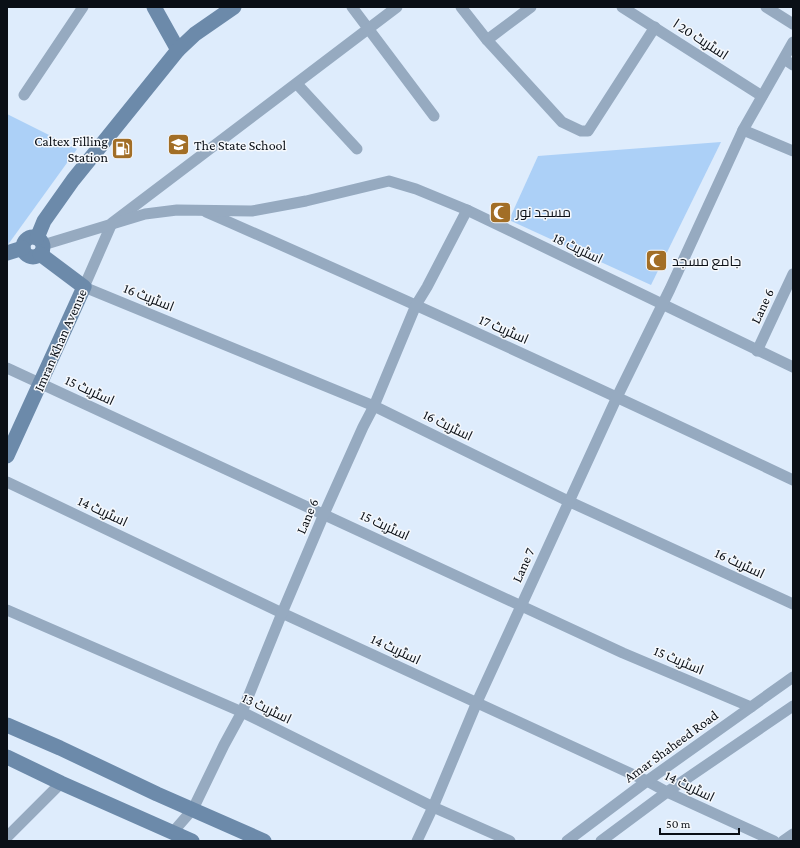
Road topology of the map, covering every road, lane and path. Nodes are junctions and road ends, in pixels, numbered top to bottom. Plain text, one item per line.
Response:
1 (83, 7) edge
2 (154, 7) edge
3 (234, 7) edge
4 (352, 7) edge
5 (397, 7) edge
6 (461, 7) edge
7 (531, 7) edge
8 (622, 7) edge
9 (766, 7) edge
10 (793, 24) edge
11 (655, 27) junction
12 (370, 28) junction
13 (488, 40) junction
14 (793, 42) edge
15 (178, 50) junction
16 (788, 62) edge
17 (297, 84) junction
18 (24, 95) dead end
19 (762, 96) junction
20 (434, 116) dead end
21 (743, 130) junction
22 (356, 150) dead end
23 (793, 151) edge
24 (200, 210) junction
25 (467, 210) junction
26 (112, 223) junction
27 (40, 246) junction
28 (7, 252) edge
29 (793, 274) edge
30 (84, 287) junction
31 (416, 305) junction
32 (662, 305) junction
33 (757, 350) junction
34 (793, 367) edge
35 (7, 368) edge
36 (40, 383) junction
37 (617, 397) junction
38 (374, 406) junction
39 (7, 456) edge
40 (793, 480) edge
41 (7, 482) edge
42 (568, 501) junction
43 (324, 514) junction
44 (793, 604) edge
45 (522, 605) junction
46 (7, 610) edge
47 (282, 612) junction
48 (793, 677) edge
49 (477, 702) junction
50 (793, 706) edge
51 (751, 707) junction
52 (242, 712) junction
53 (7, 725) edge
54 (7, 756) edge
55 (647, 781) junction
56 (61, 783) junction
57 (667, 792) junction
58 (433, 807) junction
59 (193, 809) junction
60 (173, 832) junction
61 (793, 834) edge
62 (7, 838) edge
63 (192, 841) edge
64 (264, 841) edge
65 (417, 841) edge
66 (510, 841) edge
67 (567, 841) edge
68 (601, 841) edge
69 (774, 841) edge
70 (783, 841) edge

1 - 18 street
2 - 15 main road
3 - 15 main road
4 - 12 street
5 - 12 street
6 - 13 street
7 - 13 street
8 - 11 street, اسٹریٹ 20 ا
9 - 10 street
11 - 13 street
11 - 19 street, اسٹریٹ 20 ا
12 - 17 street
12 - 20 street
14 - 16 street, Lane 7
15 - 27 main road
16 - 19 street, Lane 7
17 - 22 street
17 - 26 street
19 - 21 street, Lane 7
21 - 23 street
21 - 32 street, Lane 7
24 - 25 street, اسٹریٹ 18
24 - 26 street, اسٹریٹ 18
24 - 31 street, اسٹریٹ 17
25 - 31 street, Lane 6
25 - 32 street, اسٹریٹ 18
26 - 27 street, اسٹریٹ 18
26 - 30 street, Imran Khan Avenue
27 - 28 main road
27 - 30 main road
29 - 33 street, Lane 6
30 - 36 main road, Imran Khan Avenue
30 - 38 street, اسٹریٹ 16
31 - 37 street, اسٹریٹ 17
31 - 38 street, Lane 6
32 - 33 street, اسٹریٹ 18
32 - 37 street, Lane 7
33 - 34 street, اسٹریٹ 18
35 - 36 street, اسٹریٹ 15
36 - 39 main road, Imran Khan Avenue
36 - 43 street, اسٹریٹ 15
37 - 40 street, اسٹریٹ 17
37 - 42 street, Lane 7
38 - 42 street, اسٹریٹ 16
38 - 43 street, Lane 6
41 - 47 street, اسٹریٹ 14
42 - 44 street, اسٹریٹ 16
42 - 45 street, Lane 7
43 - 45 street, اسٹریٹ 15
43 - 47 street, Lane 6
45 - 49 street, Lane 7
45 - 51 street, اسٹریٹ 15
46 - 52 street, اسٹریٹ 13
47 - 49 street, اسٹریٹ 14
47 - 52 street, Lane 6
48 - 51 street, Amar Shaheed Road
49 - 55 street, اسٹریٹ 14
49 - 58 street, Lane 7
50 - 57 street
51 - 55 street, Amar Shaheed Road
52 - 58 street, اسٹریٹ 13
52 - 59 street, Lane 6
53 - 59 main road
54 - 56 main road
55 - 57 street, اسٹریٹ 14
55 - 67 street, Amar Shaheed Road
56 - 60 main road
56 - 62 street
57 - 68 street
57 - 69 street, اسٹریٹ 14
58 - 65 street, Lane 7
58 - 66 street, اسٹریٹ 13
59 - 60 street, Lane 6
59 - 64 main road
60 - 63 main road
61 - 70 street

